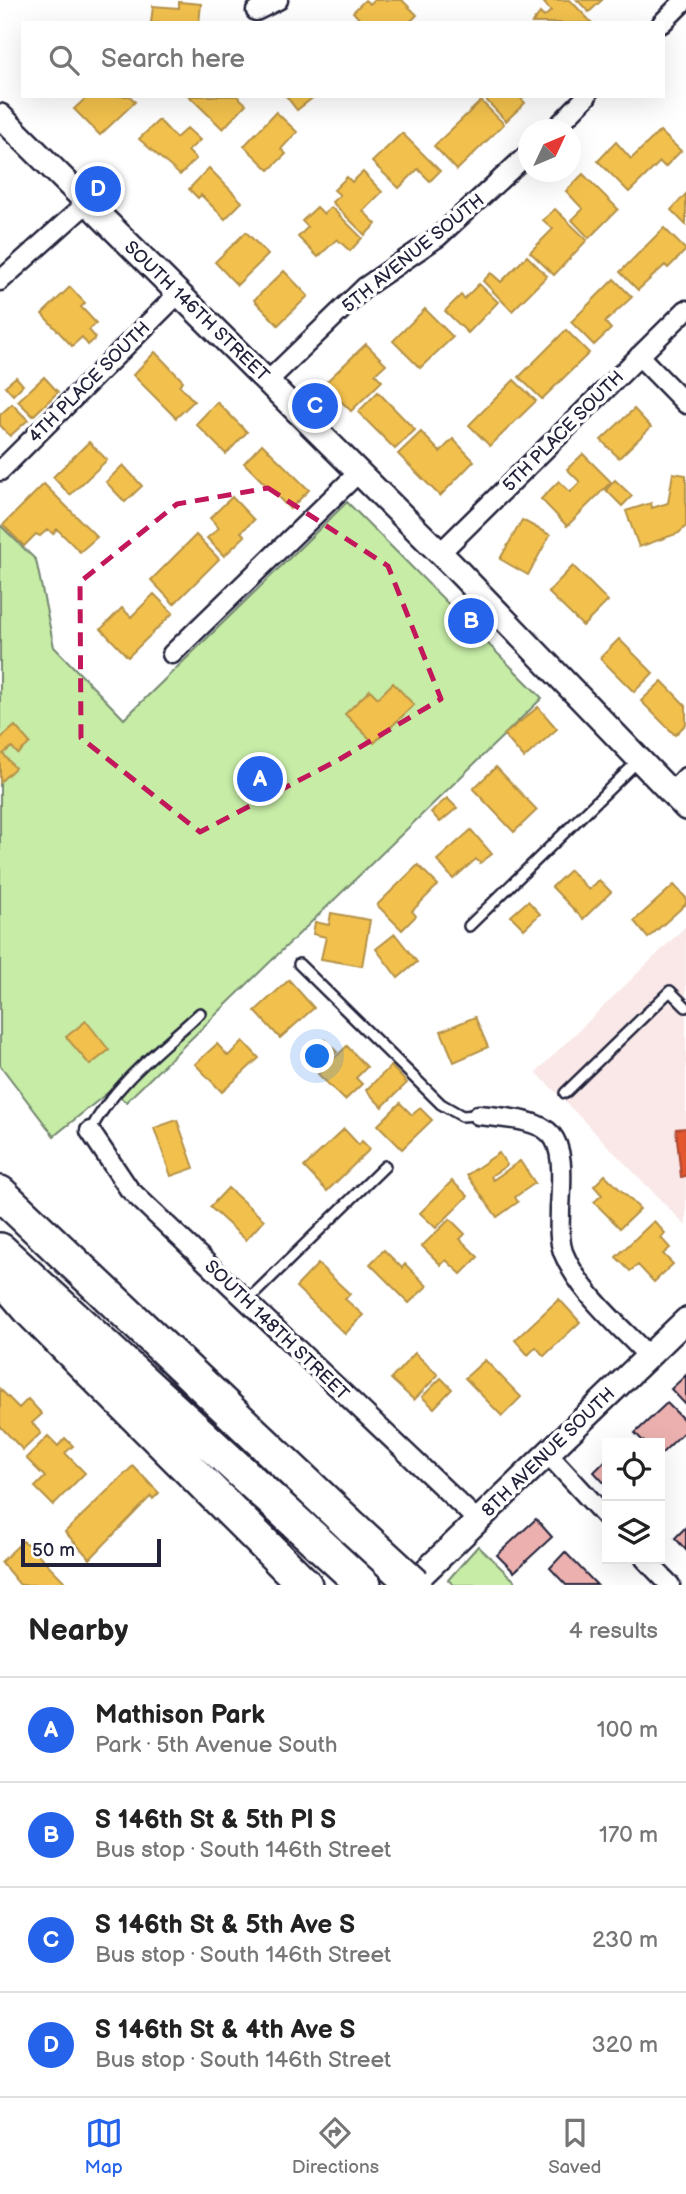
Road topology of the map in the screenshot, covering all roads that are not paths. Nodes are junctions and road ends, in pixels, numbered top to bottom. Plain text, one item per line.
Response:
1 (278, 0) edge
2 (685, 1) edge
3 (256, 11) dead end
4 (664, 21) edge
5 (585, 98) edge
6 (0, 116) edge
7 (565, 119) edge
8 (518, 163) edge
9 (87, 203) junction
10 (0, 281) edge
11 (178, 294) junction
12 (686, 310) edge
13 (639, 356) junction
14 (268, 381) junction
15 (686, 404) edge
16 (0, 471) edge
17 (359, 472) junction
18 (440, 553) junction
19 (172, 654) dead end
20 (639, 760) junction
21 (681, 792) edge
22 (469, 926) dead end
23 (299, 964) dead end
24 (686, 1007) edge
25 (200, 1013) dead end
26 (565, 1093) dead end
27 (478, 1115) joint
28 (90, 1130) joint
29 (385, 1166) dead end
30 (0, 1193) edge
31 (0, 1250) edge
32 (0, 1275) edge
33 (247, 1301) junction
34 (686, 1320) edge
35 (648, 1356) junction
36 (547, 1453) junction
37 (602, 1513) edge
38 (477, 1520) junction
39 (650, 1564) edge
40 (304, 1583) edge
41 (364, 1585) edge
42 (413, 1585) edge
43 (670, 1585) edge

1 - 3 street
2 - 4 street
5 - 7 street
6 - 9 street, SOUTH 146TH STREET
8 - 14 street, 5TH AVENUE SOUTH
9 - 10 street
9 - 11 street, SOUTH 146TH STREET
11 - 14 street, SOUTH 146TH STREET
11 - 16 street, 4TH PLACE SOUTH
12 - 13 street, 5TH PLACE SOUTH
13 - 15 street
13 - 18 street, 5TH PLACE SOUTH
14 - 17 street, SOUTH 146TH STREET
17 - 18 street, SOUTH 146TH STREET
17 - 19 street
18 - 20 street, SOUTH 146TH STREET
20 - 21 street, SOUTH 146TH STREET
20 - 22 lane
23 - 27 lane
24 - 26 lane
25 - 28 lane
27 - 35 street
28 - 33 street, SOUTH 148TH STREET
29 - 33 lane
30 - 42 highway, bridge
31 - 41 highway
32 - 40 highway
33 - 38 street, SOUTH 148TH STREET
34 - 35 street, 8TH AVENUE SOUTH
35 - 36 street, 8TH AVENUE SOUTH
36 - 37 street
36 - 38 street, 8TH AVENUE SOUTH
38 - 42 street, 8TH AVENUE SOUTH
39 - 43 street

